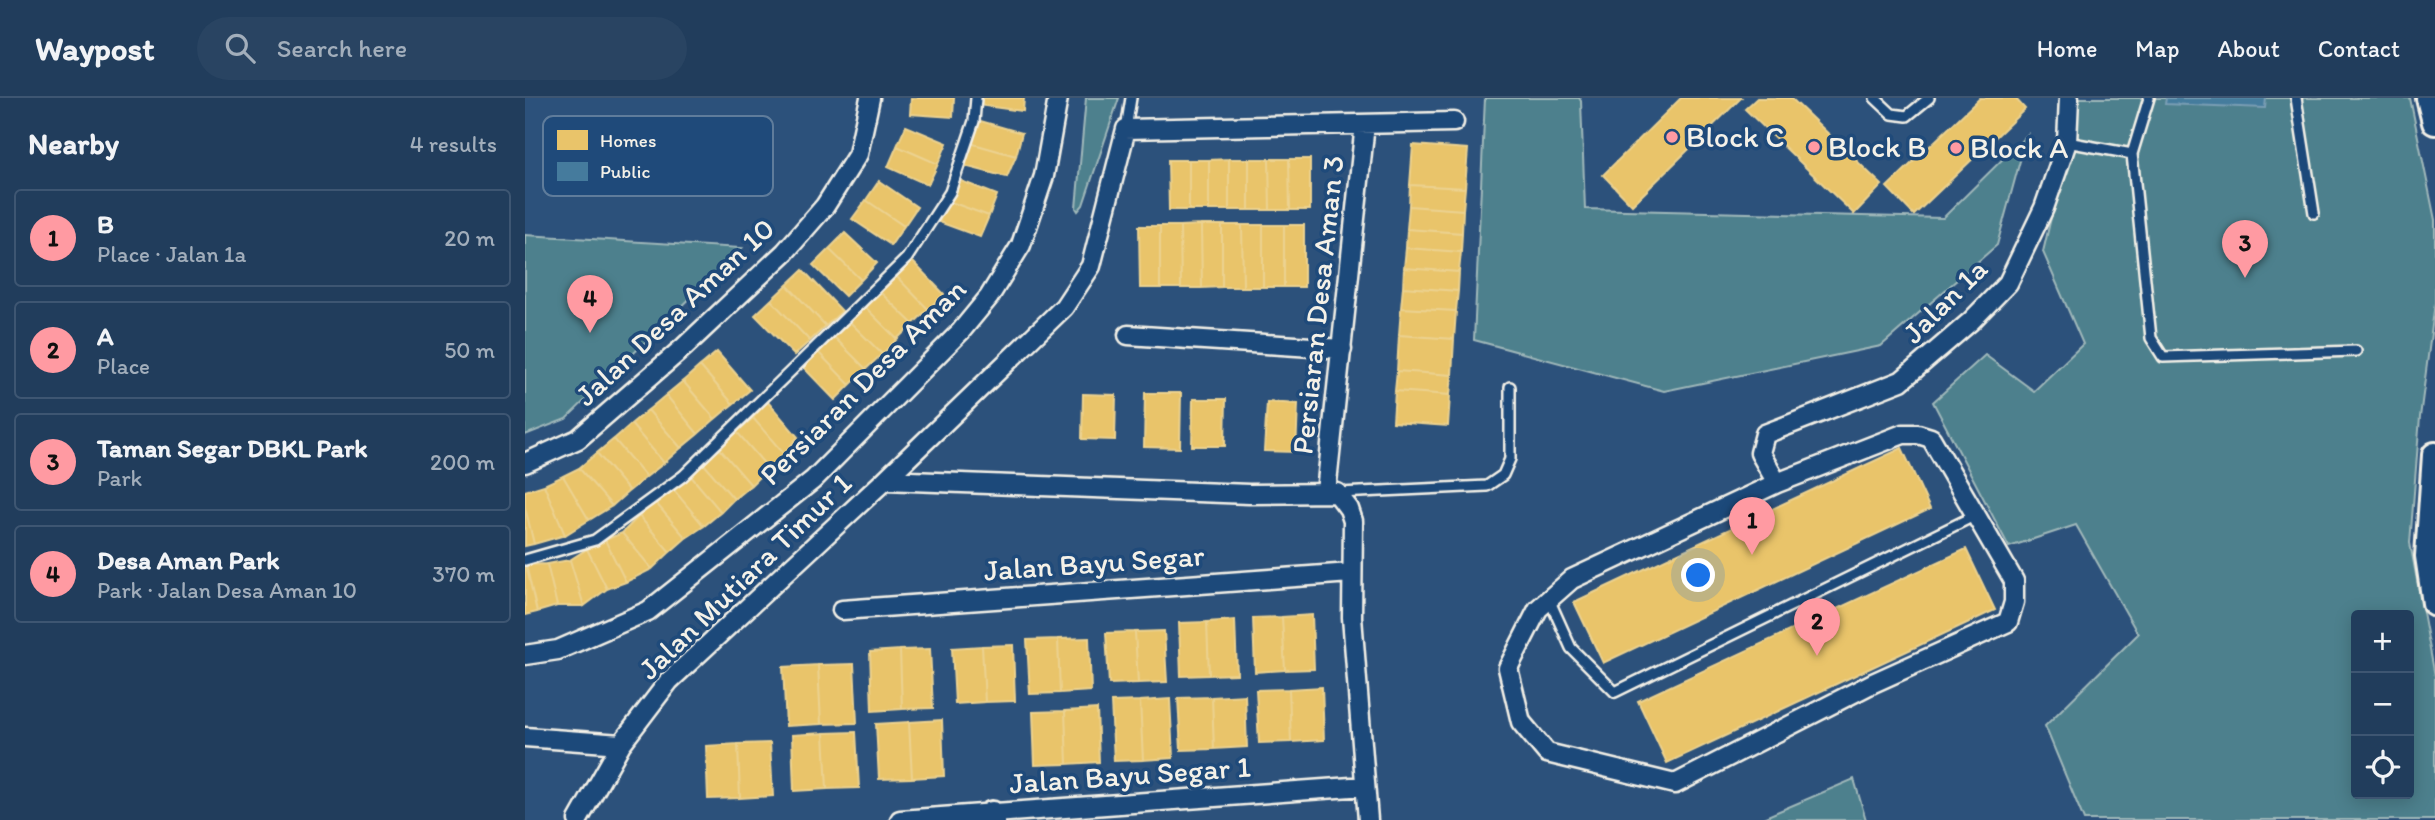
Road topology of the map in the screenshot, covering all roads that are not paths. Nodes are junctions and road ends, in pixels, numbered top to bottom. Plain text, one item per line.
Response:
1 (870, 98) edge
2 (977, 98) edge
3 (1058, 98) edge
4 (1131, 98) edge
5 (1875, 98) edge
6 (1929, 98) edge
7 (2069, 98) edge
8 (2149, 98) edge
9 (2296, 98) edge
10 (2429, 98) edge
11 (1454, 122) dead end
12 (2435, 122) edge
13 (1365, 124) junction
14 (1126, 130) junction
15 (2067, 142) junction
16 (2132, 154) junction
17 (2314, 214) dead end
18 (1128, 335) dead end
19 (1342, 349) junction
20 (2356, 351) dead end
21 (1510, 387) dead end
22 (2435, 454) edge
23 (525, 463) edge
24 (885, 480) junction
25 (1777, 483) junction
26 (1331, 493) junction
27 (1974, 516) junction
28 (525, 561) edge
29 (1351, 573) junction
30 (1549, 597) junction
31 (2435, 603) edge
32 (842, 610) dead end
33 (525, 655) edge
34 (525, 737) edge
35 (621, 744) junction
36 (1365, 786) junction
37 (993, 817) edge
38 (579, 820) edge
39 (900, 820) edge
40 (1369, 820) edge

1 - 23 street, Jalan Desa Aman 10
2 - 28 lane
3 - 33 street, Persiaran Desa Aman
4 - 14 lane
5 - 6 lane
7 - 15 street, Jalan 1a
8 - 16 lane
9 - 17 lane
10 - 12 street
11 - 13 street
13 - 14 street
13 - 19 street, Persiaran Desa Aman 3
14 - 24 street, Jalan Mutiara Timur 1
15 - 16 lane
15 - 25 street, Jalan 1a
16 - 20 lane
18 - 19 street
19 - 26 street, Persiaran Desa Aman 3
21 - 26 lane
22 - 31 street
24 - 26 street
24 - 35 street, Jalan Mutiara Timur 1
25 - 27 street
25 - 30 street
26 - 29 street
27 - 30 lane
27 - 30 street
29 - 32 street, Jalan Bayu Segar
29 - 36 street
34 - 35 street
35 - 38 street, Jalan Mutiara Timur 1
36 - 37 street, Jalan Bayu Segar 1
36 - 40 street
37 - 39 street, Jalan Bayu Segar 1

